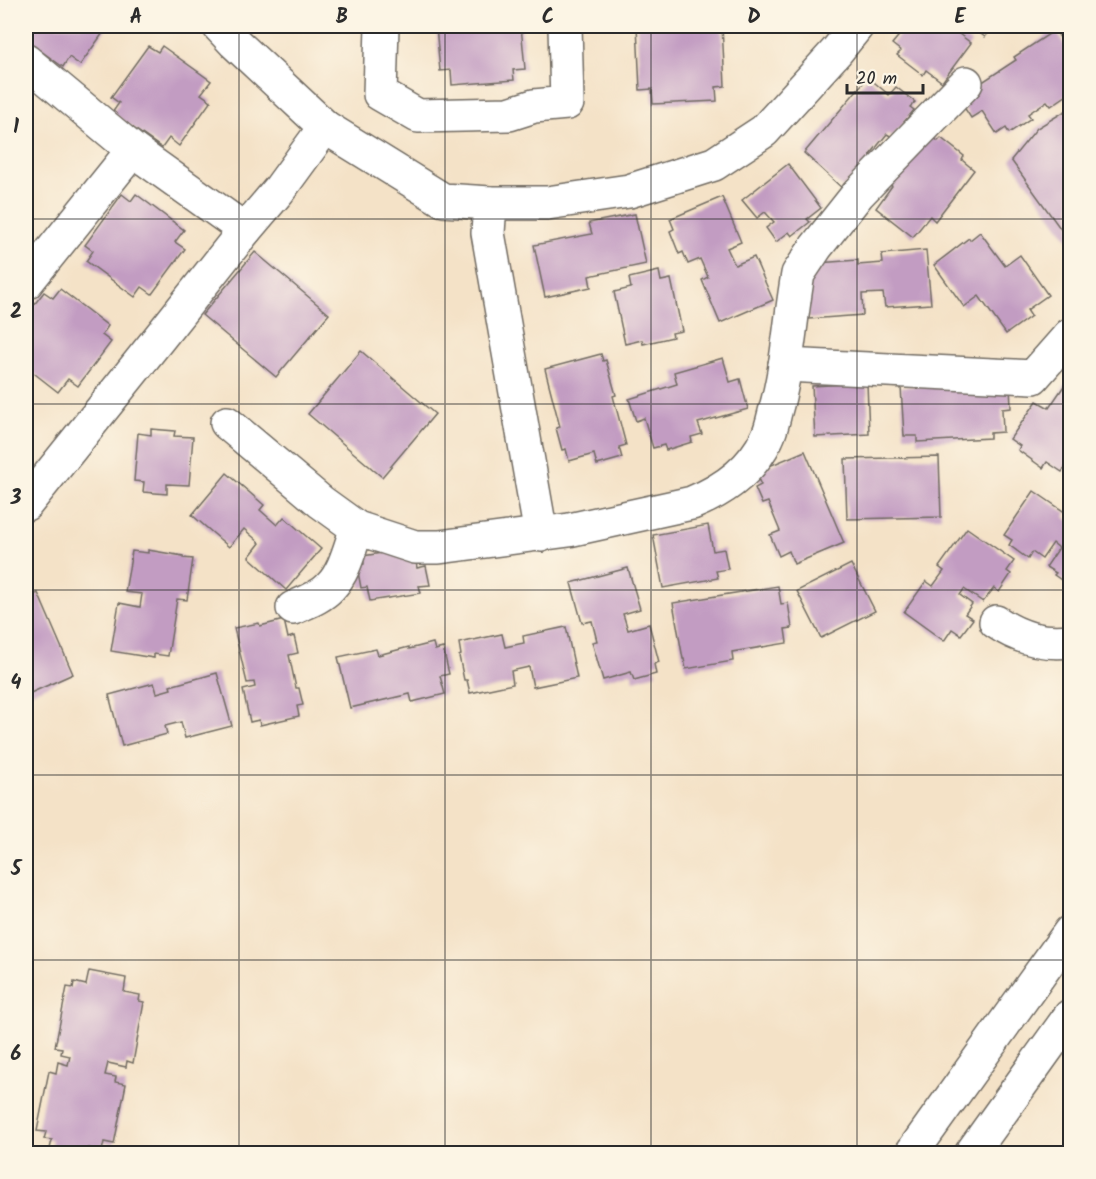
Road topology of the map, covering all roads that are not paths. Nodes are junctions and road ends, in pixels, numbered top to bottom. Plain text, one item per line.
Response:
1 (219, 26) edge
2 (382, 26) edge
3 (565, 26) edge
4 (857, 26) edge
5 (26, 61) edge
6 (966, 83) dead end
7 (325, 127) junction
8 (133, 150) junction
9 (490, 203) junction
10 (245, 230) junction
11 (26, 284) edge
12 (1071, 335) edge
13 (785, 365) junction
14 (227, 423) dead end
15 (26, 504) edge
16 (357, 528) junction
17 (541, 535) junction
18 (293, 608) dead end
19 (996, 622) dead end
20 (1071, 641) edge
21 (1071, 932) edge
22 (1071, 1016) edge
23 (911, 1154) edge
24 (971, 1154) edge

1 - 7 street
2 - 3 street
4 - 9 street
5 - 8 street
6 - 13 street
7 - 9 street
7 - 10 street
8 - 10 street
8 - 11 street
9 - 17 street
10 - 15 street
12 - 13 street
13 - 17 street
14 - 16 street
16 - 17 street
16 - 18 street
19 - 20 street
21 - 23 street
22 - 24 street

